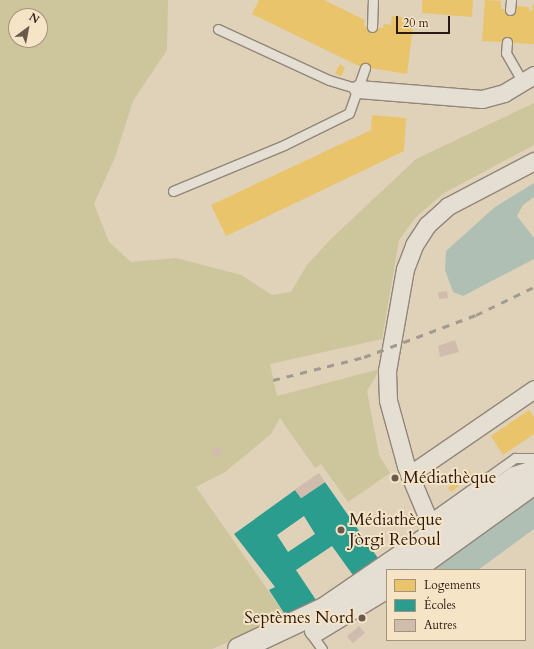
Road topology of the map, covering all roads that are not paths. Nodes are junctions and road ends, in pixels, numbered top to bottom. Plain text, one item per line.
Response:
1 (373, 0) edge
2 (511, 0) edge
3 (510, 10) dead end
4 (372, 27) dead end
5 (218, 29) dead end
6 (507, 42) dead end
7 (365, 68) dead end
8 (528, 79) edge
9 (358, 89) junction
10 (534, 161) edge
11 (173, 190) dead end
12 (534, 389) edge
13 (534, 458) edge
14 (534, 472) edge
15 (409, 475) junction
16 (534, 483) edge
17 (435, 535) junction
18 (393, 569) edge
19 (414, 569) edge
20 (386, 574) edge
21 (386, 588) edge
22 (312, 634) edge
23 (239, 649) edge
24 (275, 649) edge

1 - 4 lane
2 - 3 lane
5 - 9 lane
6 - 8 lane
7 - 9 lane
8 - 9 street
9 - 11 lane
10 - 15 street
12 - 15 street
13 - 17 lane
14 - 17 main road
15 - 17 street
16 - 17 main road
17 - 18 main road
17 - 19 main road
20 - 22 main road
21 - 22 main road
22 - 23 main road
22 - 24 main road

